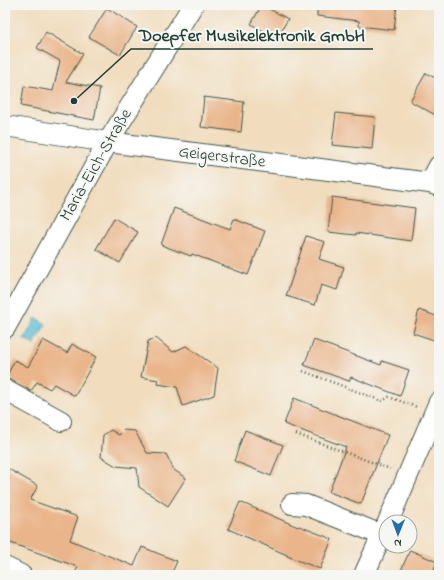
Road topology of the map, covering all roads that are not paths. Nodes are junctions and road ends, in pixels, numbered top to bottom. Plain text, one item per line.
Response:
1 (193, 5) edge
2 (5, 126) edge
3 (108, 142) junction
4 (439, 166) edge
5 (434, 184) edge
6 (5, 328) edge
7 (5, 390) edge
8 (436, 408) edge
9 (61, 421) dead end
10 (292, 504) dead end
11 (391, 514) edge
12 (378, 526) edge
13 (378, 544) edge
14 (5, 566) edge
15 (21, 575) edge
16 (364, 575) edge

1 - 3 street, Maria-Eich-Straße
2 - 3 street, Geigerstraße
3 - 5 street, Geigerstraße
3 - 6 street, Maria-Eich-Straße
4 - 5 street
7 - 9 street
8 - 11 street
10 - 12 street
13 - 16 street
14 - 15 street

